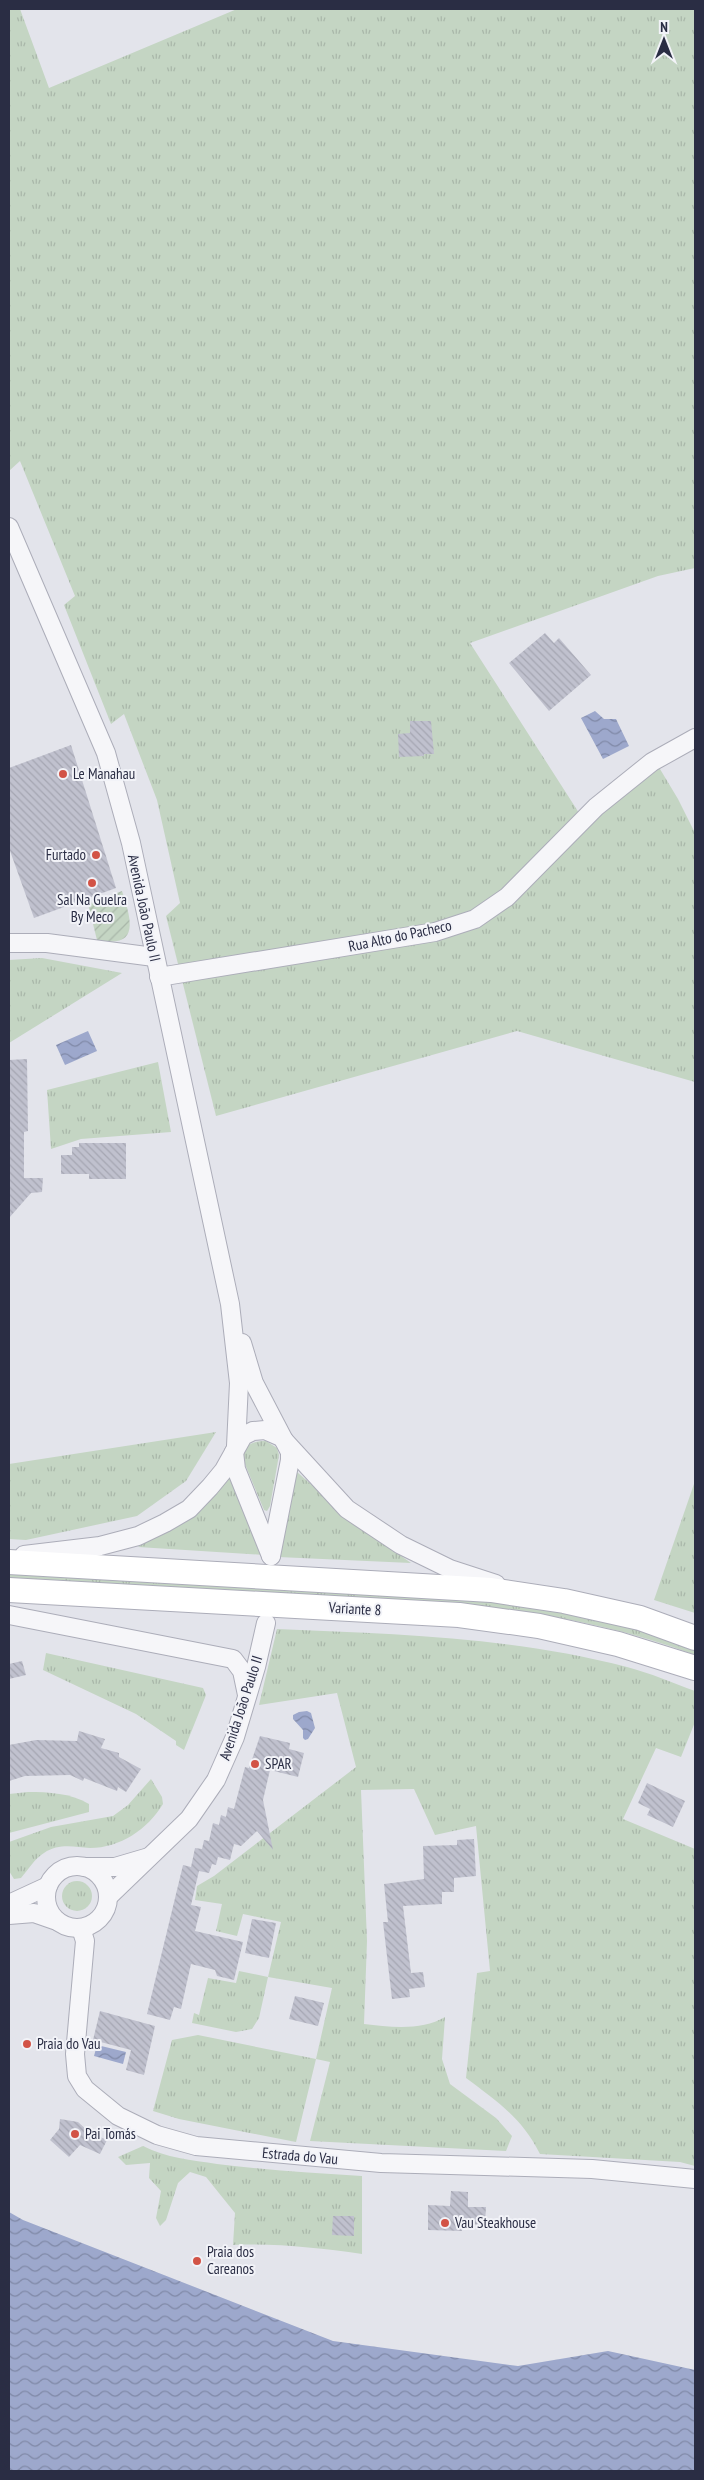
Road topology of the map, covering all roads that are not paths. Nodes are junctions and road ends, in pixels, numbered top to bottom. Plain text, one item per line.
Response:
1 (9, 527) edge
2 (695, 738) edge
3 (9, 943) edge
4 (154, 957) junction
5 (159, 977) junction
6 (230, 1304) junction
7 (285, 1441) junction
8 (235, 1449) junction
9 (9, 1555) edge
10 (9, 1562) edge
11 (9, 1590) edge
12 (564, 1602) junction
13 (9, 1615) edge
14 (695, 1638) edge
15 (216, 1654) junction
16 (695, 1668) edge
17 (247, 1698) junction
18 (149, 1857) junction
19 (84, 1867) junction
20 (48, 1886) junction
21 (108, 1898) junction
22 (9, 1904) edge
23 (9, 1915) edge
24 (56, 1921) junction
25 (81, 1928) junction
26 (695, 2179) edge

1 - 4 street, Avenida João Paulo II
2 - 5 street, Rua Alto do Pacheco
3 - 4 street
4 - 5 street, Avenida João Paulo II
5 - 6 street, Avenida João Paulo II
6 - 7 street
6 - 8 street
7 - 8 street
7 - 8 street
7 - 12 street
8 - 9 street
10 - 12 main road, Variante 8
11 - 16 main road, Variante 8
12 - 14 main road, Variante 8
13 - 15 street
15 - 17 street
15 - 17 street, Avenida João Paulo II
17 - 18 street, Avenida João Paulo II
18 - 19 street
18 - 21 street, Avenida João Paulo II
19 - 20 street
19 - 21 street
20 - 22 street
20 - 24 street
21 - 25 street
23 - 24 street
24 - 25 street
25 - 26 street, Estrada do Vau

